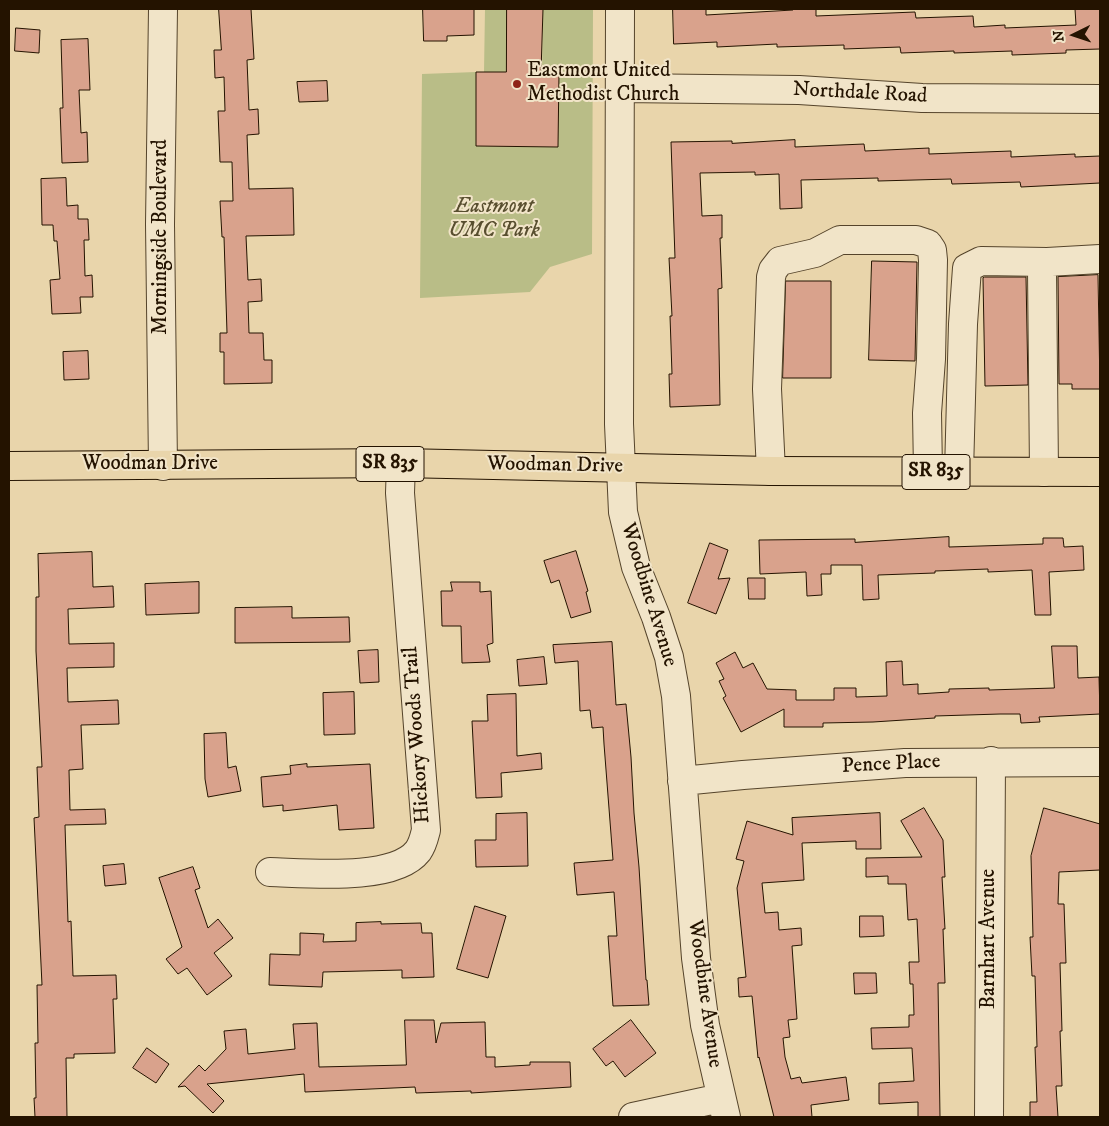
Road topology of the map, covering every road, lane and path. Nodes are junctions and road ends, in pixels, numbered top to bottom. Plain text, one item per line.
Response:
1 (163, 9) edge
2 (620, 9) edge
3 (620, 88) junction
4 (1100, 99) edge
5 (1100, 259) edge
6 (1047, 262) junction
7 (401, 463) junction
8 (9, 466) edge
9 (163, 466) junction
10 (621, 468) junction
11 (771, 471) junction
12 (928, 472) junction
13 (959, 472) junction
14 (1044, 472) junction
15 (1100, 472) edge
16 (991, 761) junction
17 (1100, 762) edge
18 (682, 781) junction
19 (270, 872) dead end
20 (724, 1107) edge
21 (633, 1117) edge
22 (990, 1117) edge

1 - 9 street, Morningside Boulevard
2 - 3 street, Woodbine Avenue
3 - 4 street, Northdale Road
3 - 10 street, Woodbine Avenue
5 - 6 street
6 - 13 street
6 - 14 street
7 - 9 main road, Woodman Drive / SR 835
7 - 10 main road, Woodman Drive / SR 835
7 - 19 street, Hickory Woods Trail
8 - 9 main road, Woodman Drive / SR 835
10 - 11 main road, Woodman Drive / SR 835
10 - 18 street, Woodbine Avenue
11 - 12 main road, Woodman Drive / SR 835
11 - 12 street
12 - 13 main road, Woodman Drive / SR 835
13 - 14 main road, Woodman Drive / SR 835
14 - 15 main road, Woodman Drive / SR 835
16 - 17 street, Pence Place
16 - 18 street, Pence Place
16 - 22 street, Barnhart Avenue
18 - 20 street, Woodbine Avenue
20 - 21 street

